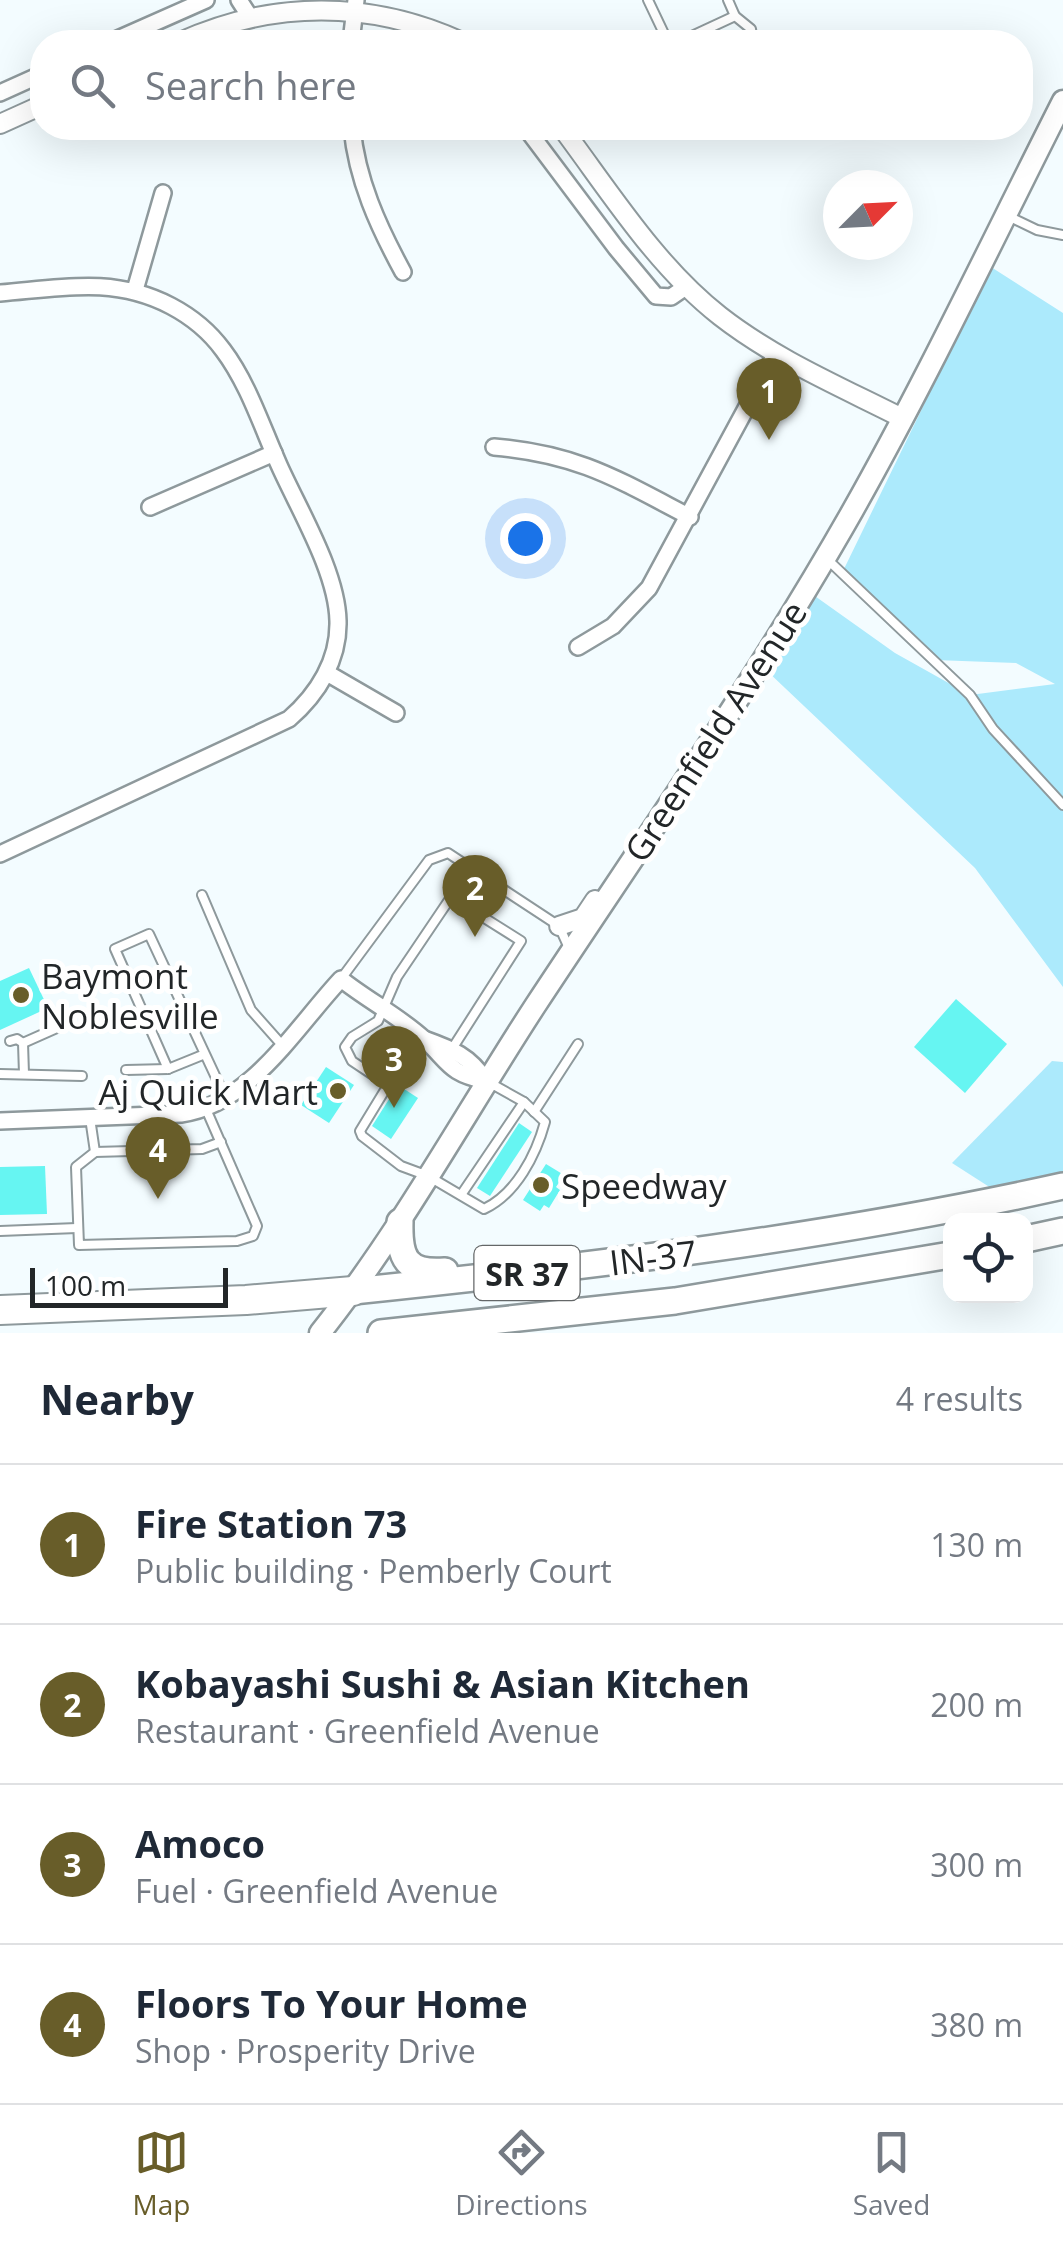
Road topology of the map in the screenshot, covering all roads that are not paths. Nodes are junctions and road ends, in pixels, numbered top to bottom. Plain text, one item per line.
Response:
1 (206, 0) edge
2 (239, 0) edge
3 (648, 0) edge
4 (728, 0) edge
5 (355, 5) edge
6 (736, 16) junction
7 (250, 17) junction
8 (138, 30) edge
9 (214, 30) edge
10 (352, 30) edge
11 (434, 30) edge
12 (662, 30) edge
13 (705, 30) edge
14 (751, 30) edge
15 (30, 79) edge
16 (0, 93) edge
17 (1063, 101) edge
18 (30, 110) edge
19 (0, 124) edge
20 (355, 140) edge
21 (535, 140) edge
22 (572, 140) edge
23 (163, 193) dead end
24 (1006, 214) junction
25 (1063, 235) edge
26 (403, 272) dead end
27 (687, 286) junction
28 (135, 290) junction
29 (0, 293) edge
30 (776, 352) junction
31 (902, 418) junction
32 (494, 447) dead end
33 (274, 454) junction
34 (150, 508) dead end
35 (690, 517) junction
36 (824, 557) junction
37 (578, 647) dead end
38 (327, 673) junction
39 (396, 712) dead end
40 (670, 800) junction
41 (1063, 804) edge
42 (0, 854) edge
43 (202, 895) dead end
44 (559, 926) junction
45 (570, 952) junction
46 (341, 979) junction
47 (384, 1010) junction
48 (68, 1023) dead end
49 (424, 1039) junction
50 (10, 1041) dead end
51 (24, 1044) junction
52 (578, 1044) dead end
53 (282, 1045) junction
54 (452, 1049) junction
55 (205, 1054) junction
56 (168, 1069) junction
57 (126, 1070) dead end
58 (0, 1074) edge
59 (24, 1074) junction
60 (82, 1076) dead end
61 (486, 1081) junction
62 (388, 1085) junction
63 (226, 1098) junction
64 (524, 1102) junction
65 (206, 1108) junction
66 (534, 1112) junction
67 (90, 1118) junction
68 (0, 1121) edge
69 (220, 1142) junction
70 (95, 1152) junction
71 (428, 1176) junction
72 (1063, 1186) edge
73 (461, 1196) junction
74 (400, 1222) junction
75 (77, 1228) junction
76 (0, 1231) edge
77 (1063, 1231) edge
78 (1033, 1237) edge
79 (701, 1252) junction
80 (943, 1255) edge
81 (353, 1291) junction
82 (0, 1310) edge
83 (320, 1333) edge
84 (382, 1333) edge

1 - 8 street
2 - 7 street
3 - 12 lane
4 - 6 lane
5 - 7 street
5 - 10 street
5 - 11 street
6 - 13 lane
6 - 14 lane
7 - 9 street
15 - 16 street
17 - 24 main road, Greenfield Avenue
18 - 19 street
20 - 26 street
21 - 27 street
22 - 27 street
23 - 28 street
24 - 25 lane
24 - 31 main road, Greenfield Avenue
27 - 30 street
28 - 29 street
28 - 33 street
30 - 31 street
30 - 35 street
31 - 36 main road, Greenfield Avenue
32 - 35 street
33 - 34 street
33 - 38 street
35 - 37 street
36 - 40 main road, Greenfield Avenue
36 - 41 lane
38 - 39 street
38 - 42 street
40 - 44 street
40 - 45 main road, Greenfield Avenue
43 - 53 lane
44 - 45 lane
44 - 46 lane
45 - 61 main road, Greenfield Avenue
46 - 47 street
46 - 53 street
47 - 49 street
47 - 54 lane
47 - 62 lane
48 - 51 lane
49 - 54 street
49 - 61 street
49 - 62 lane
50 - 51 lane
51 - 59 lane
52 - 66 lane
53 - 63 street
54 - 61 street
55 - 56 lane
55 - 56 lane
55 - 63 lane
56 - 57 lane
58 - 59 lane
59 - 60 lane
61 - 64 lane
61 - 71 main road, Greenfield Avenue
62 - 71 lane
63 - 65 street
64 - 66 lane
64 - 73 lane
65 - 67 street
65 - 69 lane
66 - 73 lane
67 - 68 street
67 - 70 lane
69 - 70 lane
69 - 75 lane
70 - 75 lane
71 - 73 lane
71 - 74 main road, Greenfield Avenue
72 - 79 highway, IN-37 / SR 37
74 - 79 highway
74 - 81 main road, Greenfield Avenue
75 - 76 lane
77 - 78 highway
79 - 81 highway, IN-37 / SR 37
80 - 84 highway, IN-37 / SR 37
81 - 82 highway, IN-37 / SR 37
81 - 83 main road, Greenfield Avenue

